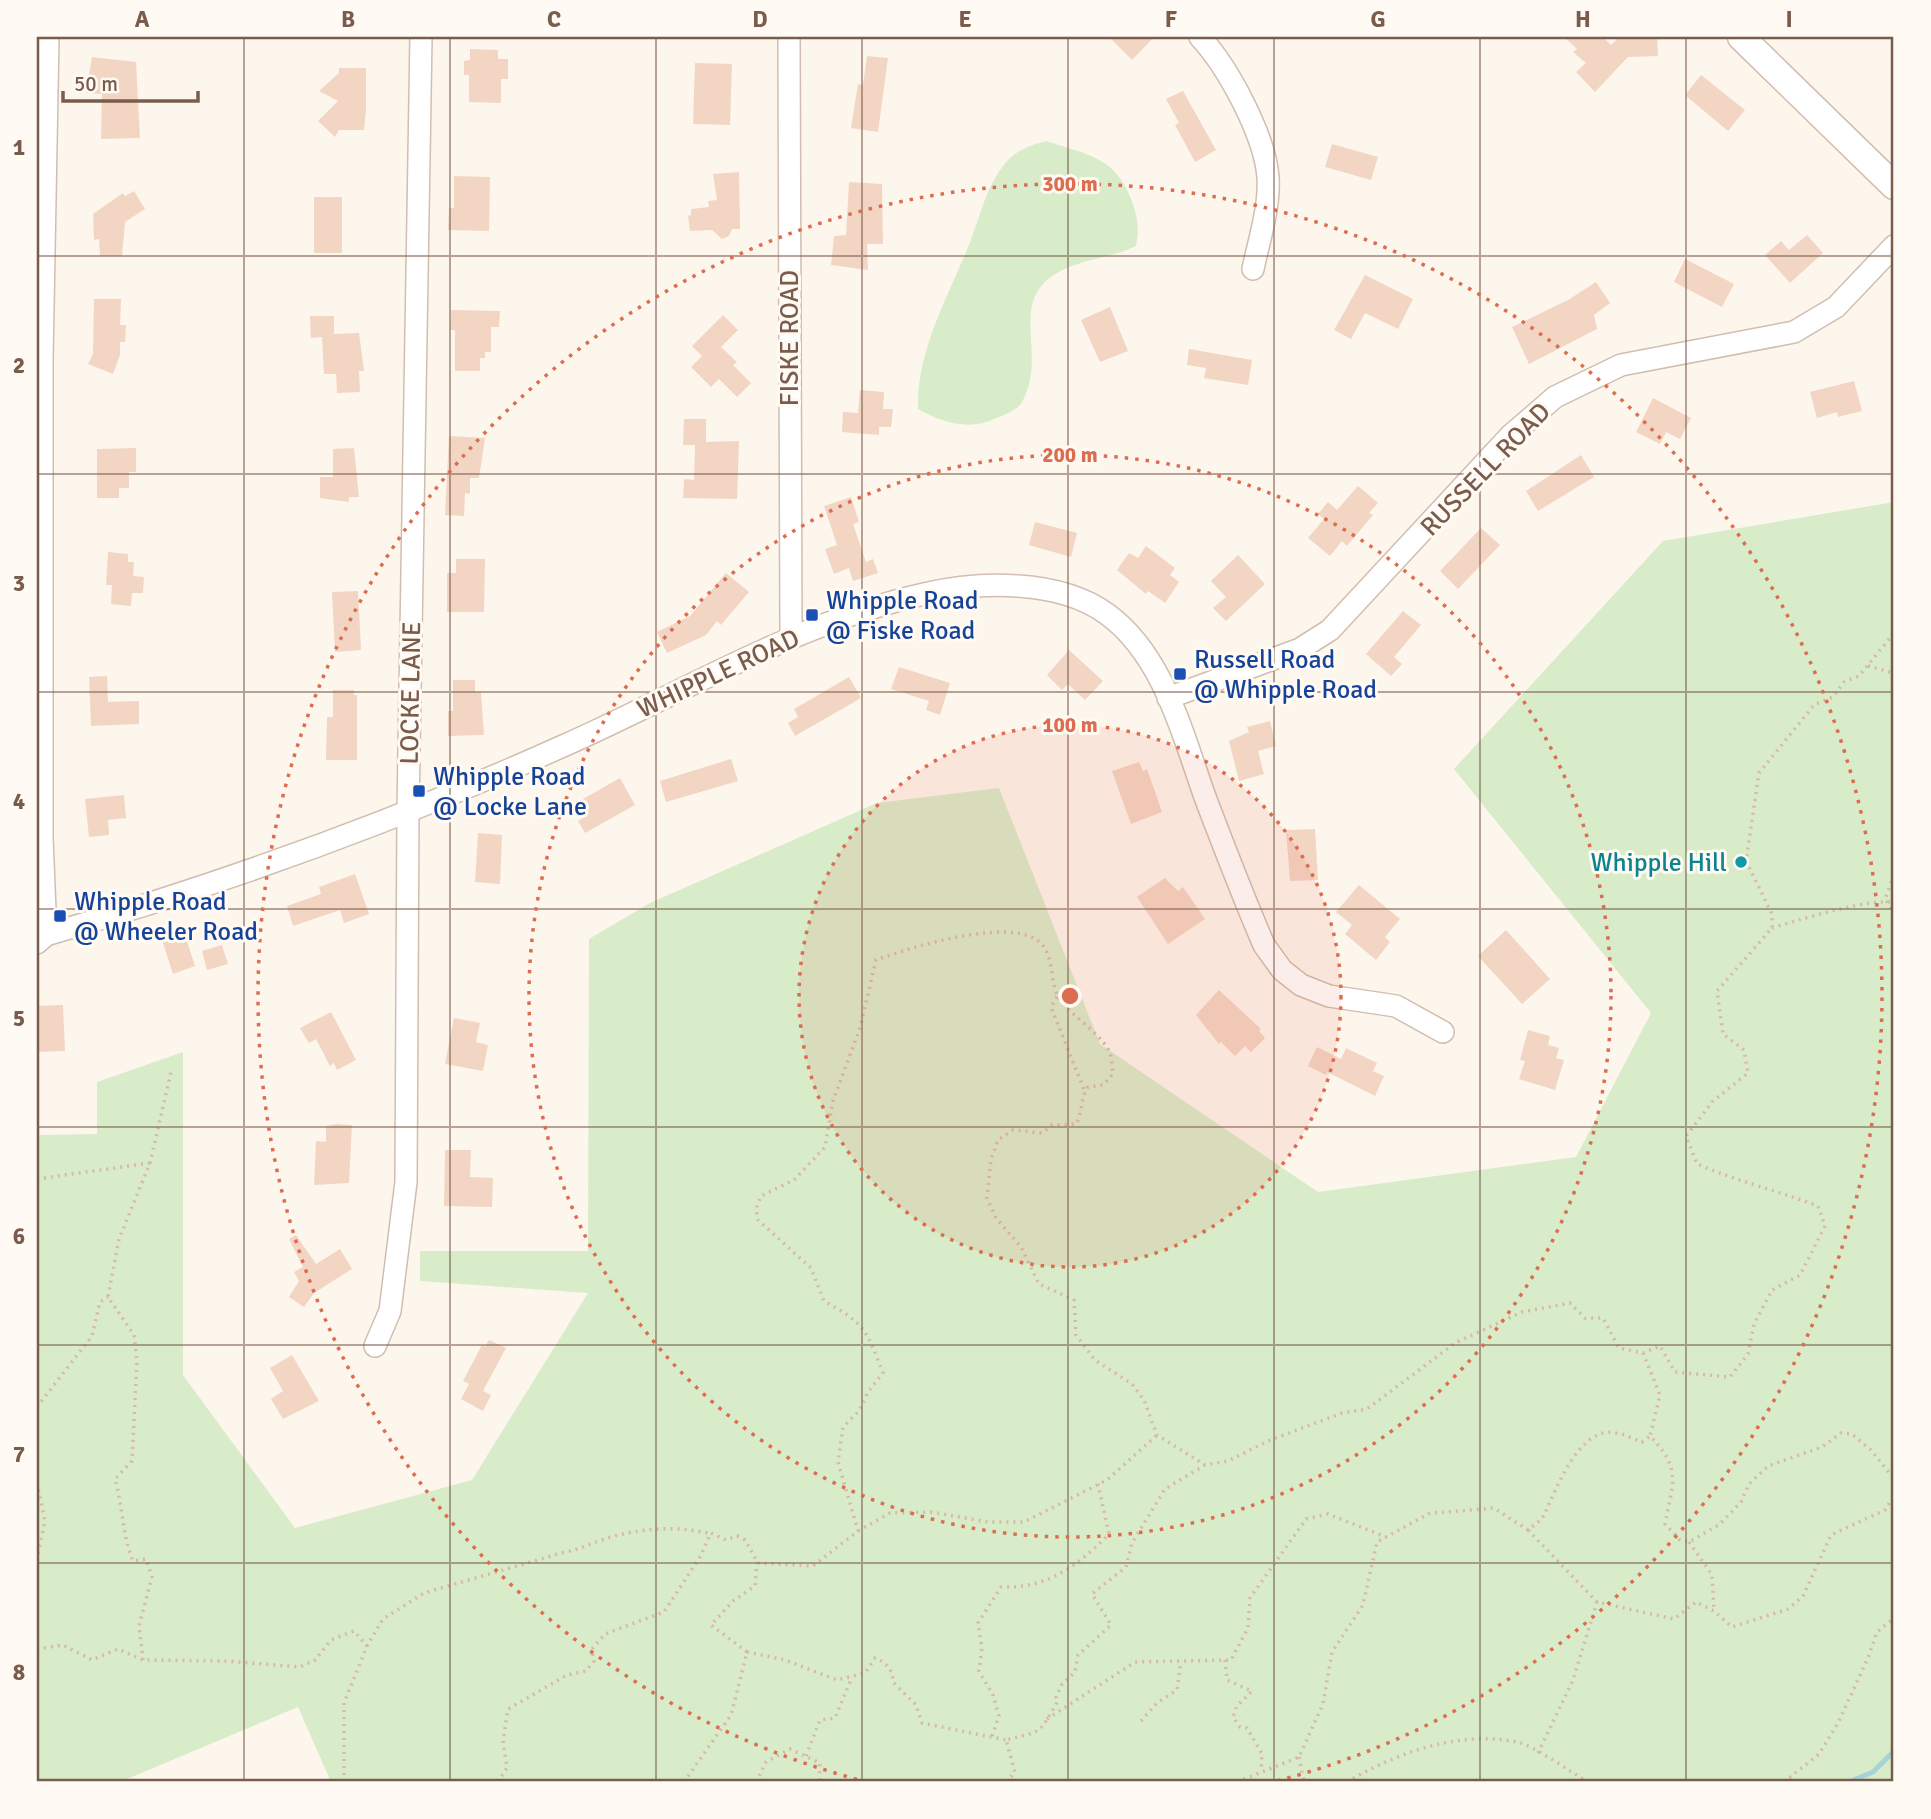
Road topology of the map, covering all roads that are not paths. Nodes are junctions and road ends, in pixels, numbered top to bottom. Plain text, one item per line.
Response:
1 (48, 37) edge
2 (421, 37) edge
3 (789, 37) edge
4 (1200, 37) edge
5 (1741, 37) edge
6 (1894, 186) edge
7 (1894, 246) edge
8 (1253, 269) dead end
9 (791, 639) junction
10 (1167, 698) junction
11 (408, 811) junction
12 (41, 939) edge
13 (1443, 1032) dead end
14 (374, 1346) dead end

1 - 12 street
2 - 11 street, LOCKE LANE
3 - 9 street, FISKE ROAD
4 - 8 street
5 - 6 street
7 - 10 street, RUSSELL ROAD
9 - 10 street, WHIPPLE ROAD
9 - 11 street, WHIPPLE ROAD
10 - 13 street, WHIPPLE ROAD
11 - 12 street, WHIPPLE ROAD
11 - 14 street, LOCKE LANE

